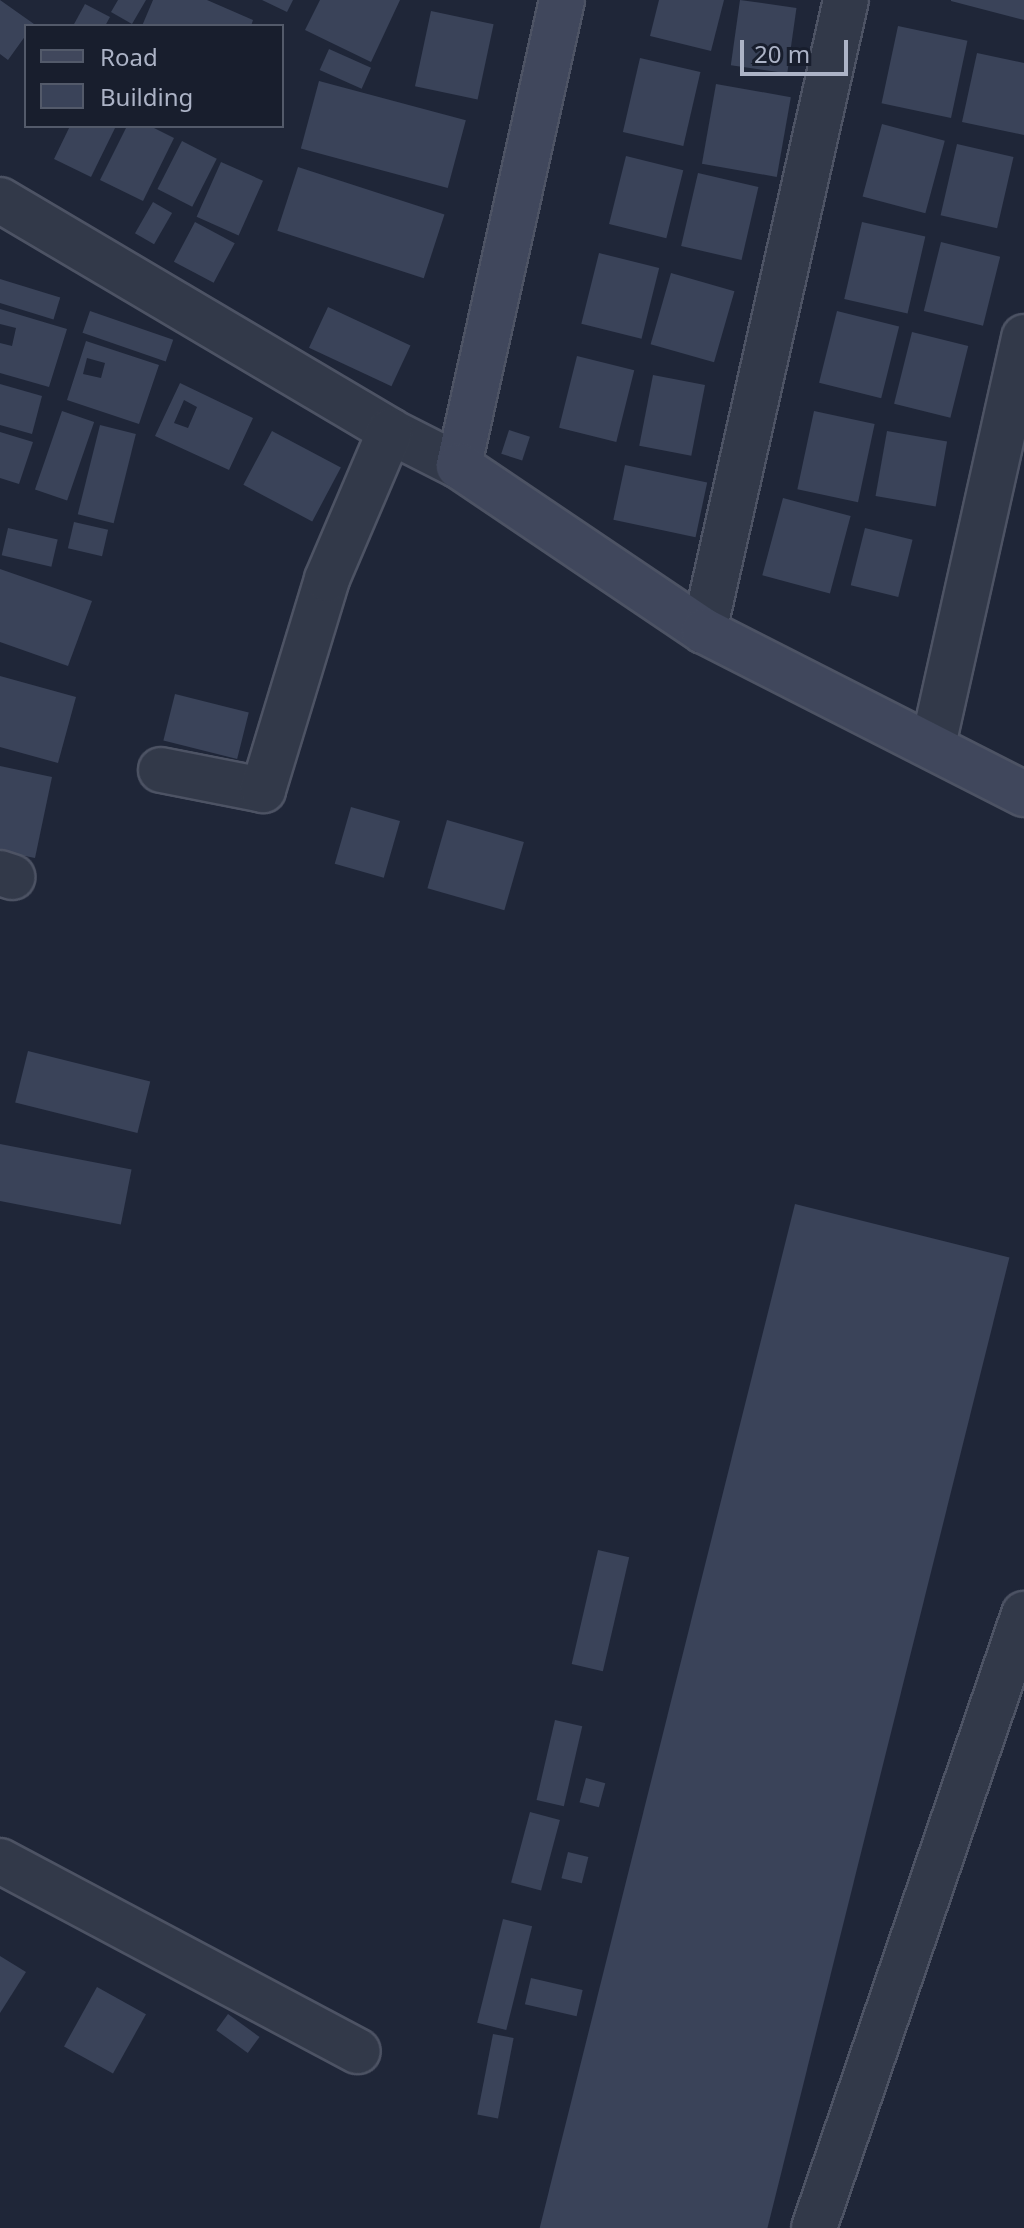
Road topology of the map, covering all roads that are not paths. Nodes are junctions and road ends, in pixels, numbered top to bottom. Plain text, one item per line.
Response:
1 (562, 0) edge
2 (846, 0) edge
3 (1, 205) edge
4 (1024, 337) edge
5 (390, 431) junction
6 (459, 466) junction
7 (704, 631) junction
8 (933, 745) junction
9 (161, 770) dead end
10 (1024, 794) edge
11 (1024, 1614) edge
12 (0, 1861) edge
13 (358, 2051) dead end
14 (814, 2228) edge

1 - 6 street
2 - 7 street
3 - 5 street
4 - 8 street
5 - 6 street
5 - 9 street
6 - 7 street
7 - 8 street
8 - 10 street
11 - 14 street
12 - 13 street

